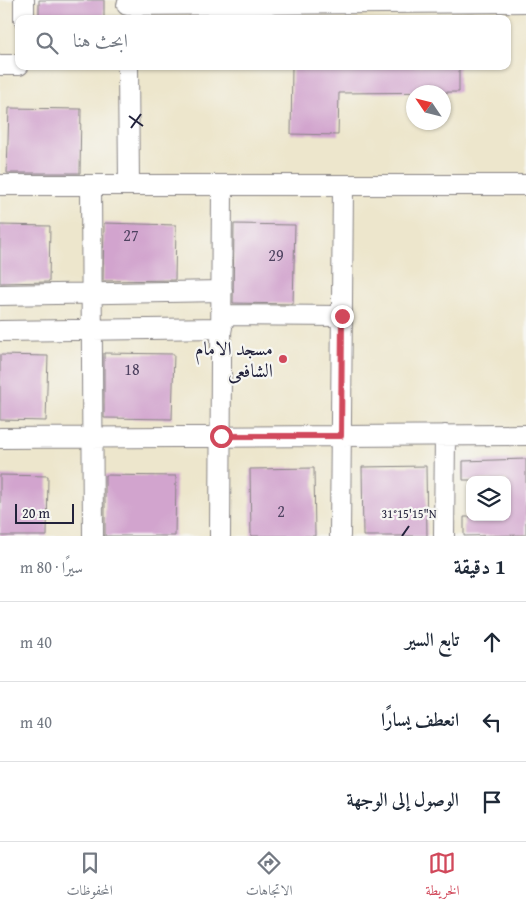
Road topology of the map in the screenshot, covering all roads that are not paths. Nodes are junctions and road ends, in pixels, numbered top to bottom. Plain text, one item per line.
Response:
1 (24, 0) edge
2 (402, 1) edge
3 (245, 2) edge
4 (288, 2) edge
5 (526, 2) edge
6 (127, 8) edge
7 (24, 15) edge
8 (0, 65) edge
9 (15, 65) edge
10 (128, 70) edge
11 (0, 185) edge
12 (91, 185) junction
13 (129, 185) junction
14 (222, 185) junction
15 (343, 185) junction
16 (526, 185) edge
17 (222, 291) junction
18 (92, 293) junction
19 (0, 295) edge
20 (342, 316) junction
21 (222, 322) junction
22 (92, 330) junction
23 (0, 331) edge
24 (444, 435) junction
25 (526, 435) edge
26 (221, 436) junction
27 (341, 436) junction
28 (93, 437) junction
29 (0, 438) edge
30 (93, 536) edge
31 (220, 536) edge
32 (340, 536) edge
33 (444, 536) edge

1 - 7 street
2 - 4 street
2 - 5 street
3 - 4 street
3 - 6 street
8 - 9 street
10 - 13 street
11 - 12 street
12 - 13 street
12 - 18 street
13 - 14 street
14 - 15 street
14 - 17 street
15 - 16 street
15 - 20 street
17 - 18 street
17 - 21 street
18 - 19 street
18 - 22 street
20 - 21 street
20 - 27 street
21 - 22 street
21 - 26 street
22 - 23 street
22 - 28 street
24 - 25 street
24 - 27 street
24 - 33 street
26 - 27 street
26 - 28 street
26 - 31 street
27 - 32 street
28 - 29 street
28 - 30 street

